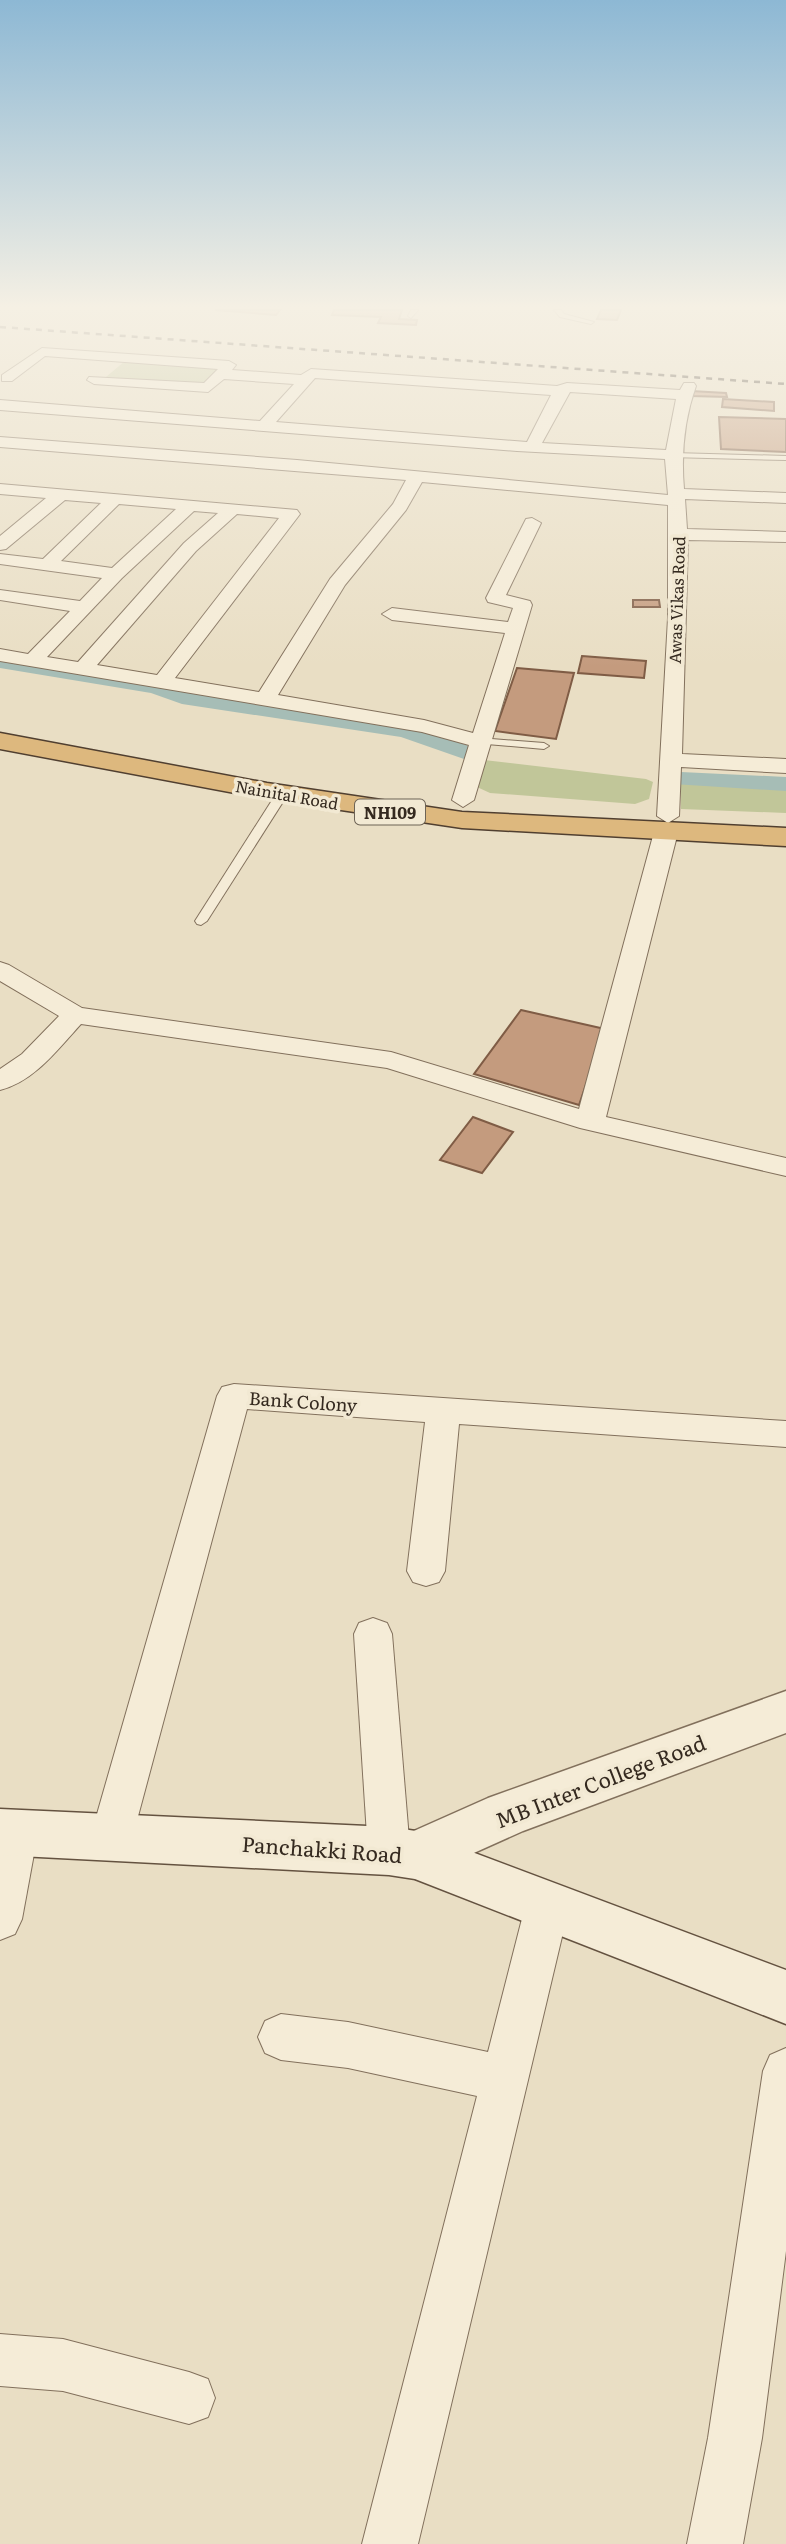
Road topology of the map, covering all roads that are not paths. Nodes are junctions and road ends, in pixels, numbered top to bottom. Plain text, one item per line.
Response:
1 (28, 429) edge
2 (154, 429) edge
3 (310, 429) edge
4 (541, 429) edge
5 (679, 429) edge
6 (386, 435) junction
7 (8, 443) edge
8 (532, 447) junction
9 (129, 453) junction
10 (673, 455) junction
11 (786, 458) edge
12 (362, 472) junction
13 (416, 477) junction
14 (468, 481) junction
15 (0, 489) edge
16 (358, 489) dead end
17 (60, 495) junction
18 (676, 498) junction
19 (786, 498) edge
20 (115, 499) junction
21 (457, 499) dead end
22 (189, 506) junction
23 (233, 509) junction
24 (532, 523) dead end
25 (679, 534) junction
26 (786, 537) edge
27 (0, 545) edge
28 (0, 559) edge
29 (47, 565) junction
30 (116, 574) junction
31 (1, 594) edge
32 (447, 598) dead end
33 (84, 607) junction
34 (392, 614) dead end
35 (438, 619) junction
36 (514, 628) junction
37 (0, 655) edge
38 (33, 660) junction
39 (84, 668) junction
40 (163, 681) junction
41 (265, 700) junction
42 (1, 739) edge
43 (479, 741) junction
44 (544, 746) dead end
45 (671, 760) junction
46 (786, 766) edge
47 (282, 794) junction
48 (460, 810) junction
49 (786, 821) edge
50 (667, 824) junction
51 (786, 837) edge
52 (201, 921) dead end
53 (0, 970) edge
54 (75, 1015) junction
55 (0, 1082) edge
56 (590, 1122) junction
57 (786, 1167) edge
58 (443, 1410) junction
59 (786, 1434) edge
60 (426, 1572) dead end
61 (373, 1634) dead end
62 (786, 1712) edge
63 (8, 1832) edge
64 (112, 1835) junction
65 (403, 1853) junction
66 (548, 1903) junction
67 (0, 1919) edge
68 (786, 1997) edge
69 (281, 2037) dead end
70 (786, 2071) edge
71 (505, 2079) junction
72 (0, 2360) edge
73 (189, 2398) dead end
74 (390, 2544) edge
75 (715, 2544) edge

1 - 7 street
2 - 9 street
3 - 6 street
4 - 8 street
5 - 10 street, Awas Vikas Road
6 - 8 street
6 - 12 street
7 - 9 street
8 - 10 street
9 - 12 street
10 - 11 lane
10 - 18 street, Awas Vikas Road
12 - 13 street
12 - 16 street
13 - 14 street
13 - 41 street
14 - 18 street
14 - 21 street
15 - 17 street
17 - 20 street
17 - 27 street
18 - 19 street
18 - 25 street, Awas Vikas Road
20 - 22 street
20 - 29 street
22 - 23 street
22 - 30 street
23 - 39 street
23 - 40 street
24 - 36 street
25 - 26 street
25 - 45 street, Awas Vikas Road
28 - 29 street
29 - 30 street
30 - 33 street
31 - 33 street
32 - 35 street
33 - 38 street
34 - 35 street
35 - 36 street
36 - 43 street
37 - 38 street
38 - 39 street
39 - 40 street
40 - 41 street
41 - 43 street
42 - 47 highway, Nainital Road / NH109
42 - 48 highway, Nainital Road / NH109
43 - 44 lane
43 - 48 street
45 - 46 street
45 - 50 street, Awas Vikas Road
47 - 48 highway, Nainital Road / NH109
47 - 52 lane
48 - 50 highway, Nainital Road / NH109
49 - 50 highway, Nainital Road / NH109
50 - 51 highway, Nainital Road / NH109
50 - 56 street, Awas Vikas Road
53 - 54 street
54 - 55 street
54 - 56 street
56 - 57 street
58 - 59 street, Bank Colony
58 - 60 street
58 - 64 street, Bank Colony
61 - 65 street
62 - 65 main road, MB Inter College Road
63 - 64 main road, Panchakki Road
63 - 67 street
64 - 65 main road, Panchakki Road
65 - 66 main road, Panchakki Road
66 - 68 main road, Panchakki Road
66 - 71 street
69 - 71 street
70 - 75 street
71 - 74 street
72 - 73 street

